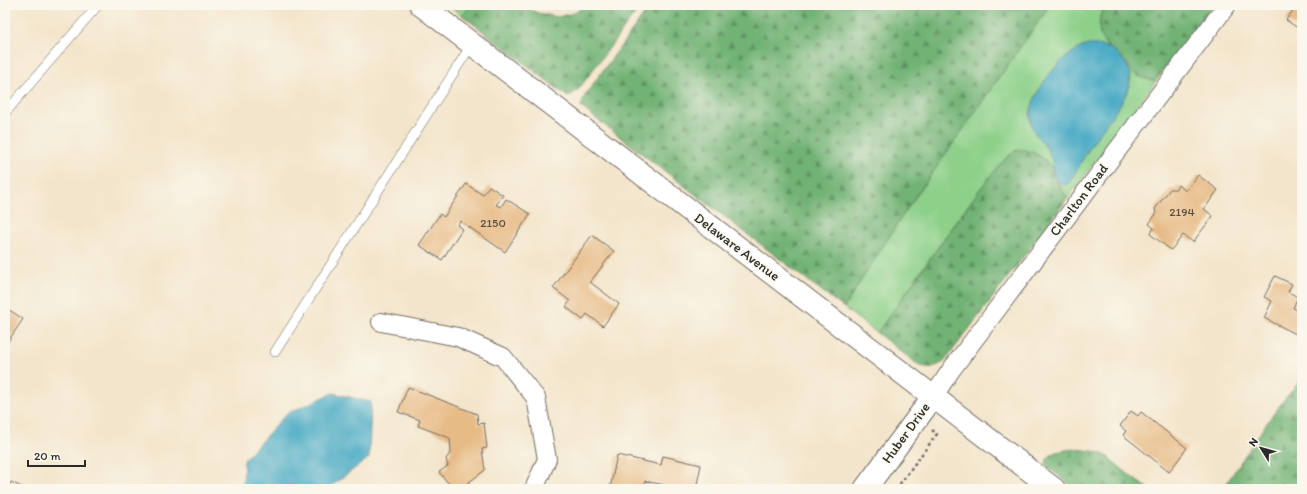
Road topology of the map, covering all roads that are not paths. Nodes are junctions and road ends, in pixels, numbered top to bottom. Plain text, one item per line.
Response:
1 (98, 5) edge
2 (421, 5) edge
3 (1227, 5) edge
4 (472, 44) junction
5 (5, 113) edge
6 (381, 322) dead end
7 (275, 352) dead end
8 (933, 397) junction
9 (534, 489) edge
10 (865, 489) edge
11 (1054, 489) edge

1 - 5 lane
2 - 4 street, Delaware Avenue
3 - 8 street, Charlton Road
4 - 7 lane
4 - 8 street, Delaware Avenue
6 - 9 street
8 - 10 street, Huber Drive
8 - 11 street, Delaware Avenue

